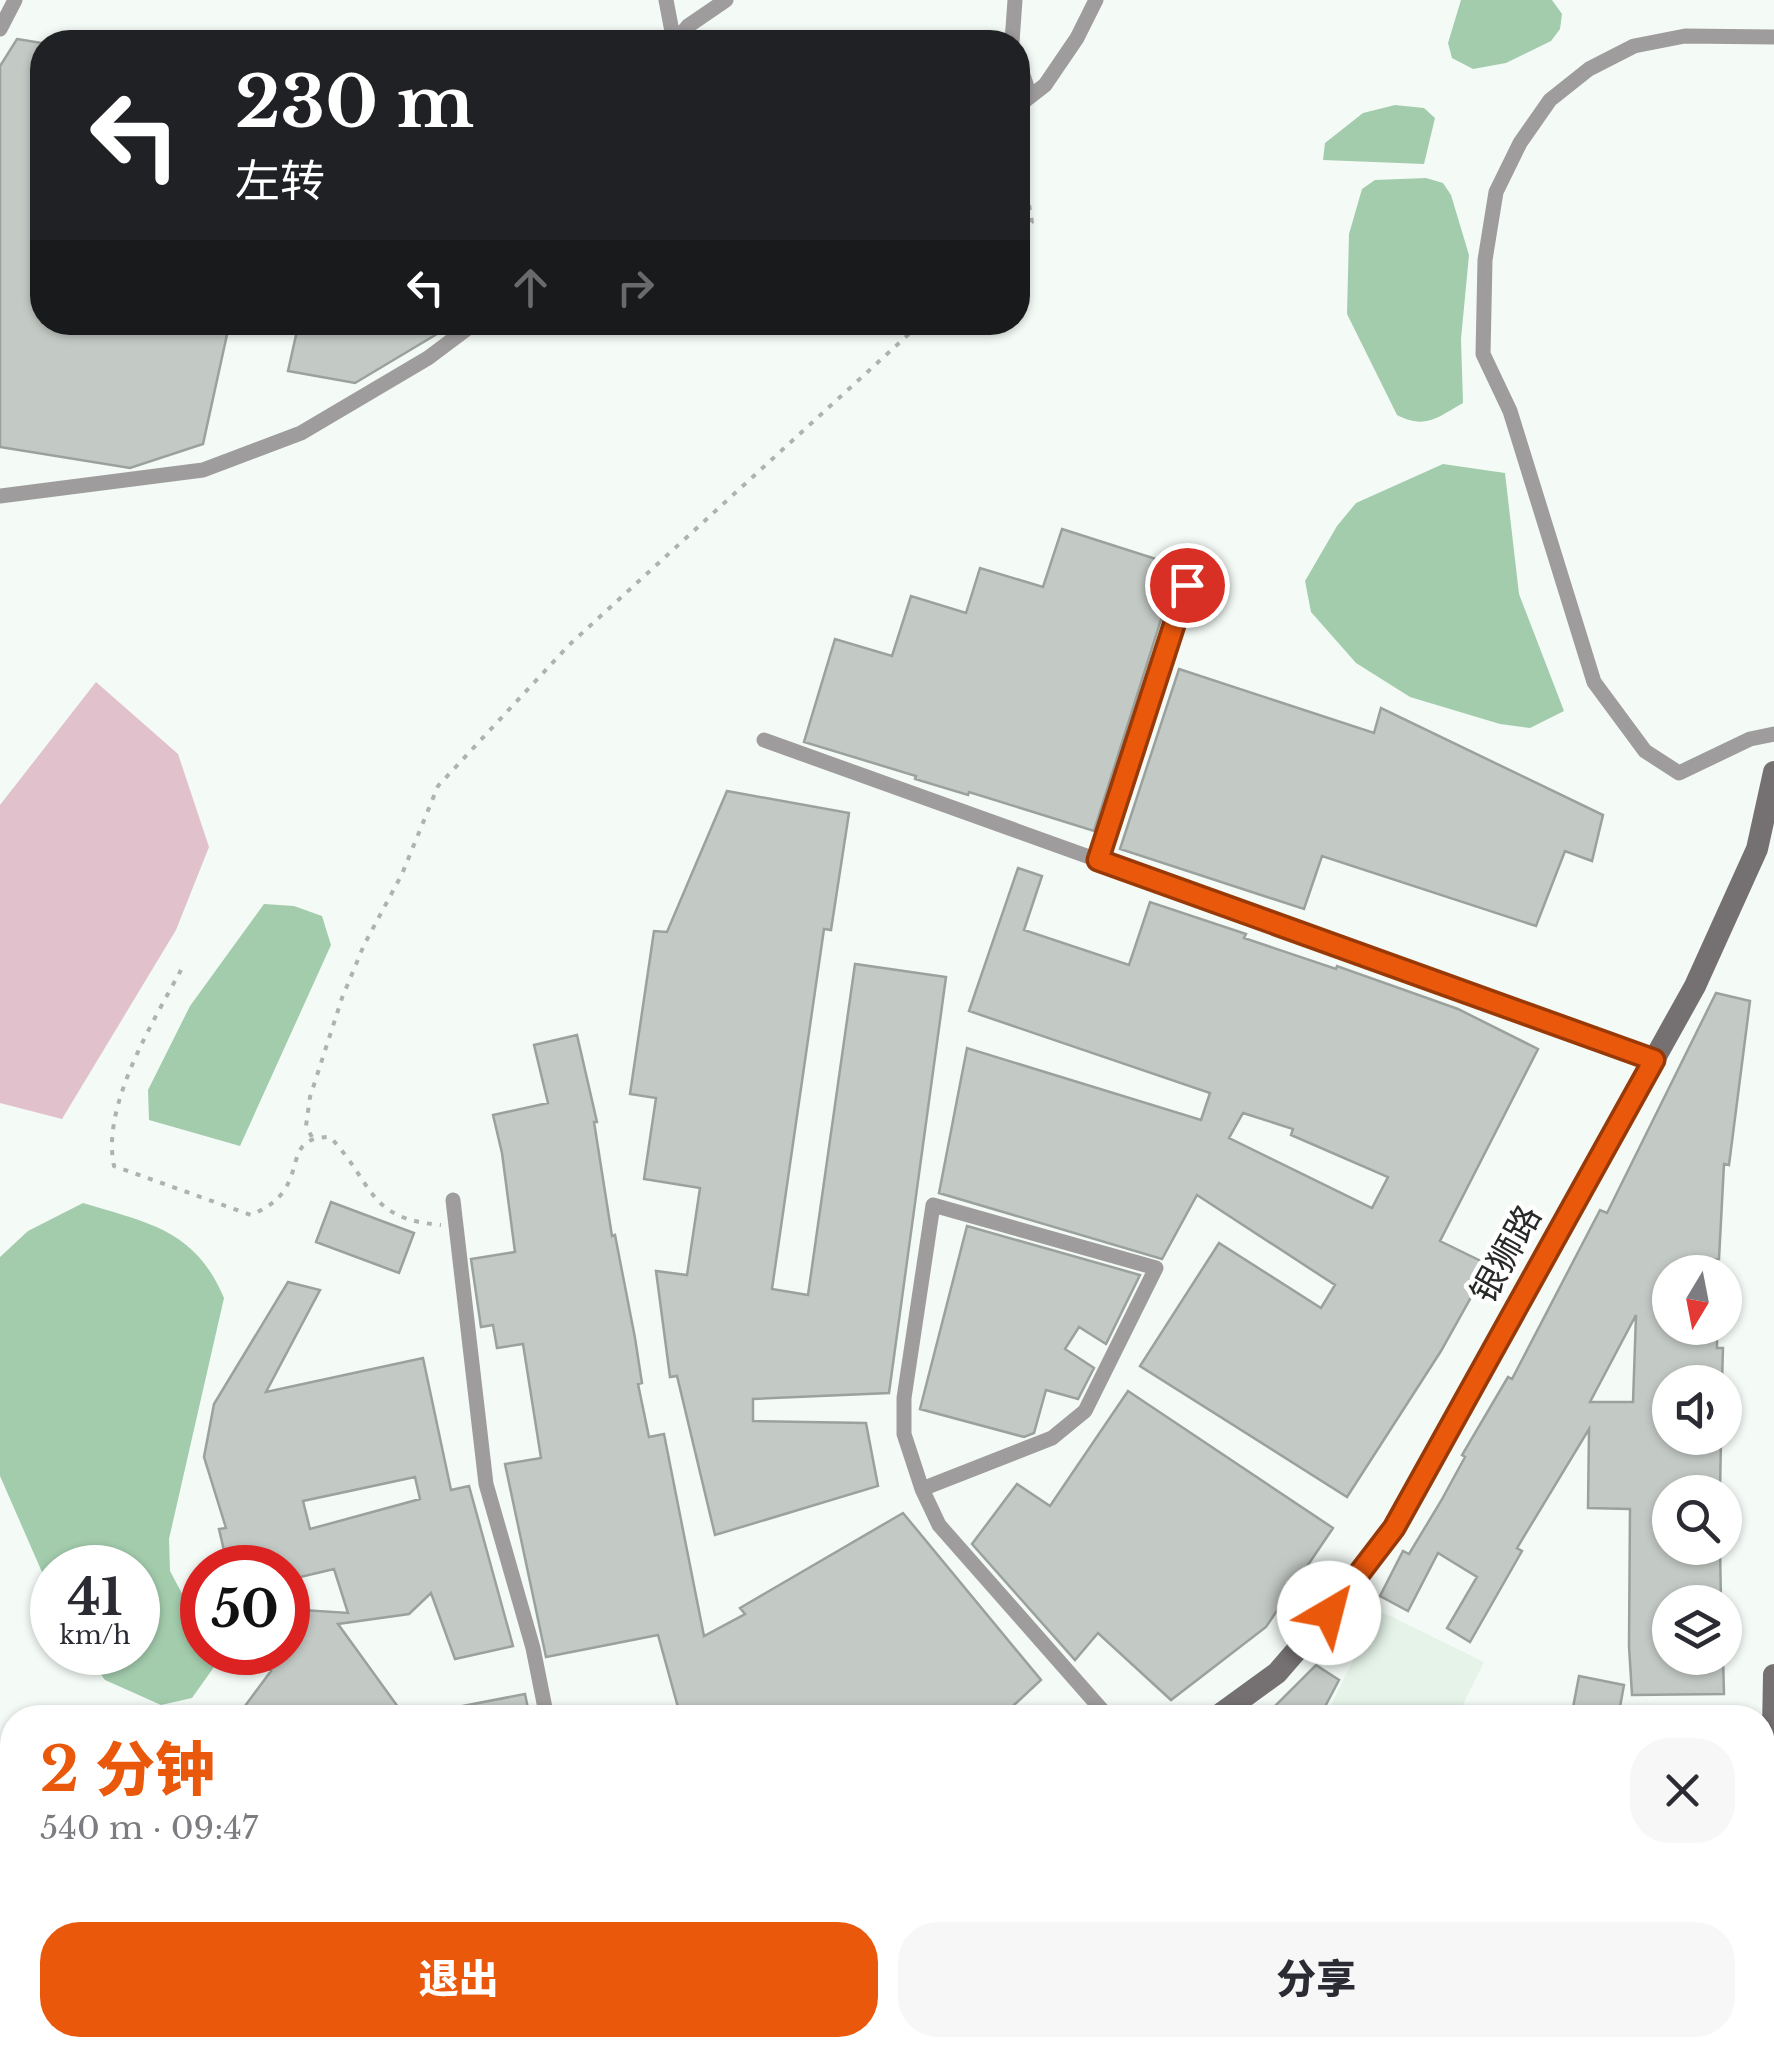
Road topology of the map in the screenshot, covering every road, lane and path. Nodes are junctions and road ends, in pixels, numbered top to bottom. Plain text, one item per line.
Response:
1 (15, 0) edge
2 (666, 0) edge
3 (726, 0) edge
4 (1014, 0) edge
5 (1096, 0) edge
6 (0, 29) edge
7 (672, 30) edge
8 (684, 30) edge
9 (1013, 30) edge
10 (1774, 37) edge
11 (1030, 96) edge
12 (459, 335) edge
13 (908, 335) edge
14 (0, 496) edge
15 (1187, 585) dead end
16 (1774, 734) edge
17 (764, 740) dead end
18 (1774, 772) edge
19 (1098, 860) junction
20 (181, 970) dead end
21 (1654, 1060) junction
22 (312, 1137) junction
23 (453, 1200) dead end
24 (456, 1226) junction
25 (922, 1488) junction
26 (1774, 1675) edge
27 (544, 1705) edge
28 (1097, 1705) edge
29 (1233, 1705) edge
30 (1773, 1705) edge

1 - 6 street
2 - 7 street
3 - 8 street
4 - 9 street
5 - 11 street
10 - 16 street
12 - 14 street
13 - 22 path
15 - 19 lane
17 - 19 street
18 - 21 main road, 银狮路
19 - 21 street
20 - 22 path
21 - 29 main road, 银狮路
22 - 24 path
23 - 24 street
24 - 27 street
25 - 25 street
25 - 28 street
26 - 30 main road

